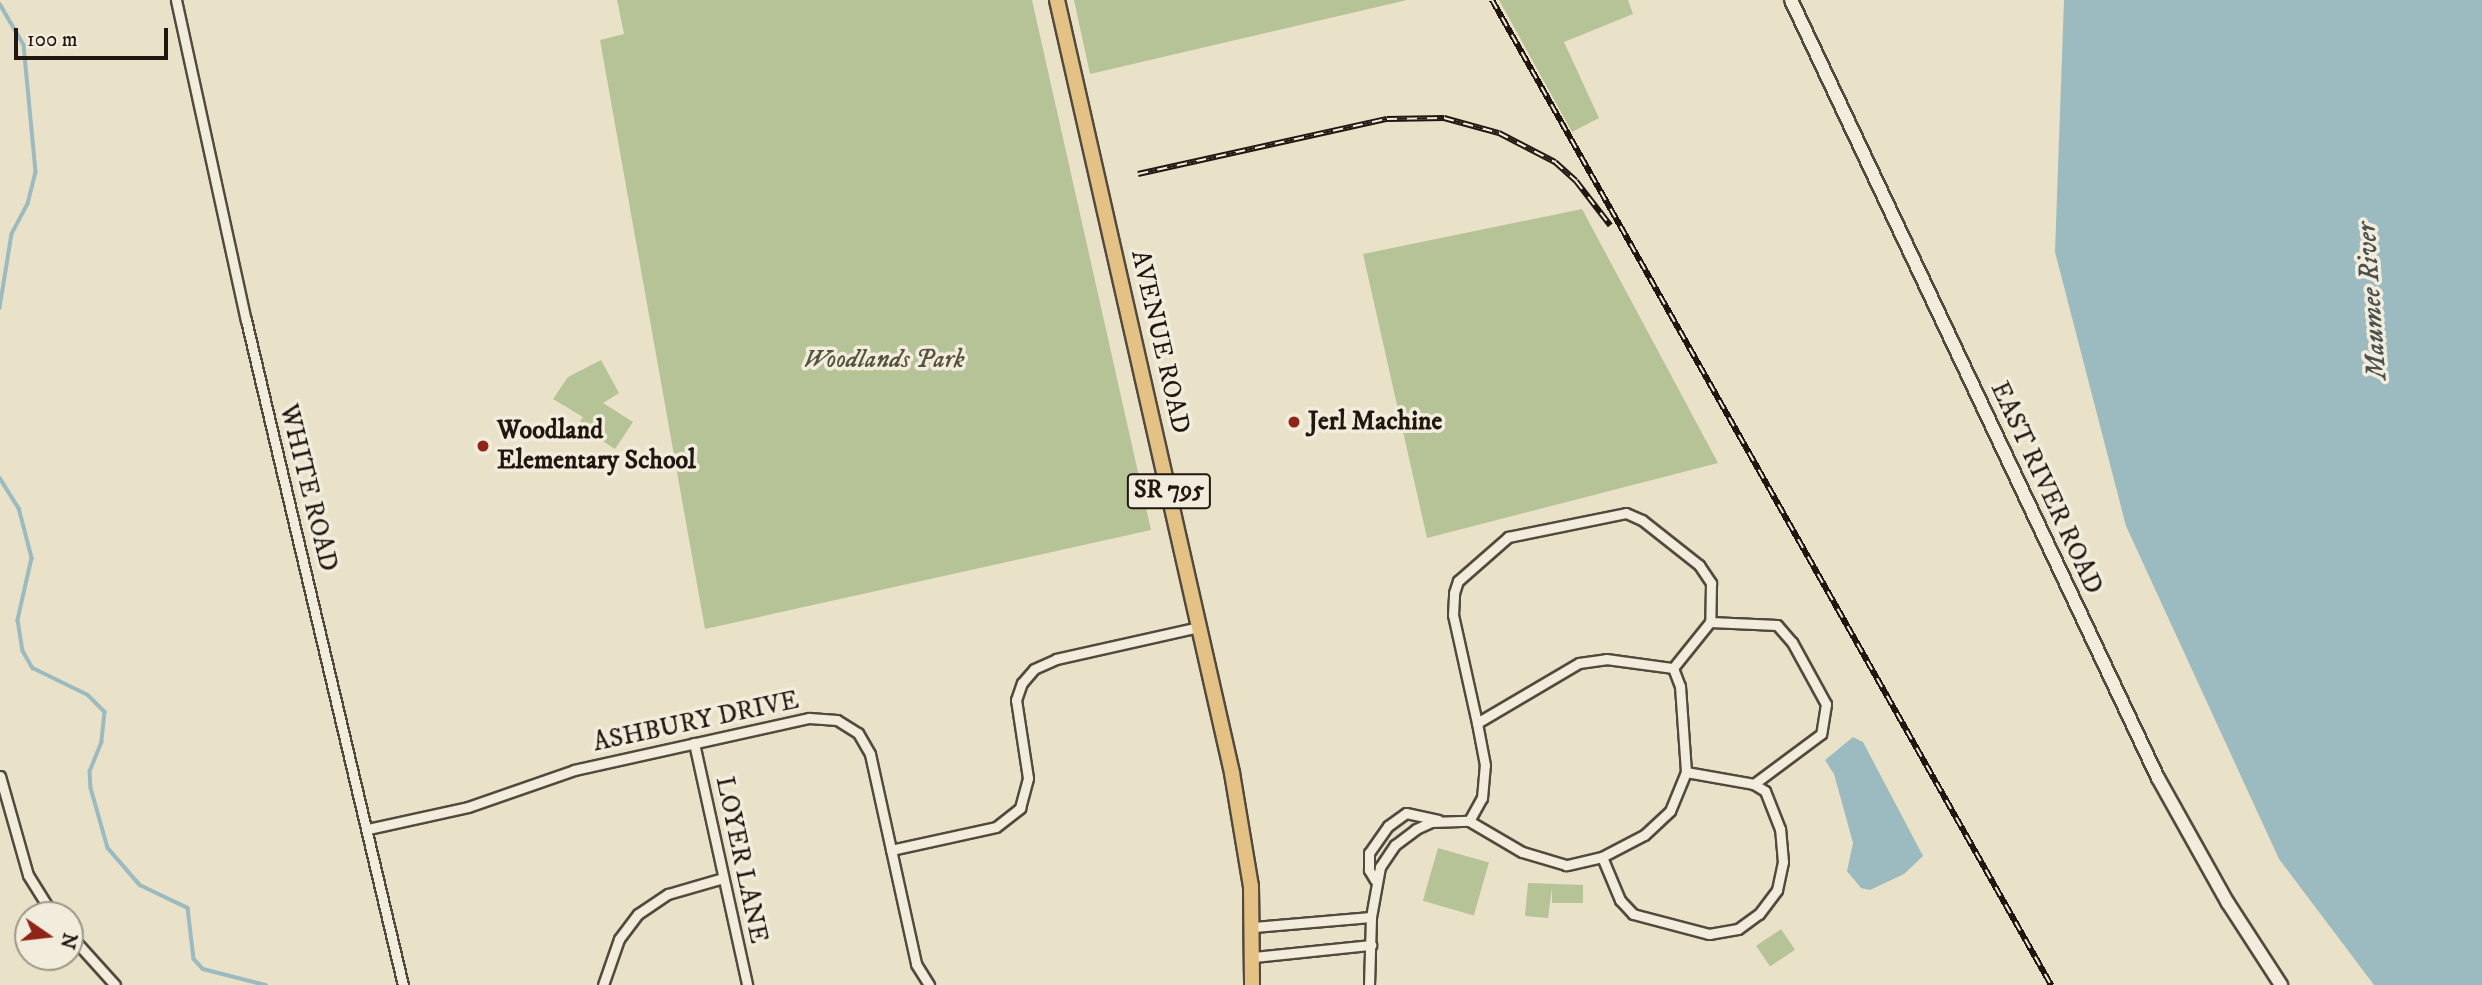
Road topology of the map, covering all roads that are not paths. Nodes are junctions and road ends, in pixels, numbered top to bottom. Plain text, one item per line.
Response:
1 (176, 0) edge
2 (1057, 0) edge
3 (1791, 0) edge
4 (1710, 622) junction
5 (1199, 627) junction
6 (1673, 668) junction
7 (1477, 723) junction
8 (694, 743) junction
9 (1686, 772) junction
10 (0, 776) edge
11 (1754, 784) junction
12 (1440, 821) junction
13 (1469, 821) junction
14 (368, 829) junction
15 (891, 850) junction
16 (1602, 857) junction
17 (723, 878) junction
18 (1375, 880) junction
19 (44, 901) edge
20 (1371, 917) junction
21 (1254, 928) junction
22 (1371, 945) junction
23 (84, 950) edge
24 (1254, 957) junction
25 (115, 985) edge
26 (403, 985) edge
27 (603, 985) edge
28 (747, 985) edge
29 (929, 985) edge
30 (1252, 985) edge
31 (1369, 985) edge
32 (2281, 985) edge

1 - 14 street, WHITE ROAD
2 - 5 main road, AVENUE ROAD / SR 795
3 - 32 main road, EAST RIVER ROAD
4 - 6 street
4 - 7 street
4 - 11 street
5 - 15 street
5 - 21 main road, AVENUE ROAD / SR 795
6 - 7 street
6 - 9 street
7 - 13 street
8 - 14 street, ASHBURY DRIVE
8 - 15 street, ASHBURY DRIVE
8 - 17 street, LOYER LANE
9 - 11 street
9 - 16 street
10 - 19 street
11 - 16 street
12 - 13 street
12 - 18 street
12 - 18 street
13 - 16 street
14 - 26 street, WHITE ROAD
15 - 29 street, ASHBURY DRIVE
17 - 27 street
17 - 28 street, LOYER LANE
18 - 20 street
20 - 21 street
20 - 22 street
21 - 24 main road, AVENUE ROAD / SR 795
22 - 24 street
22 - 31 street
23 - 25 street
24 - 30 main road, AVENUE ROAD / SR 795

